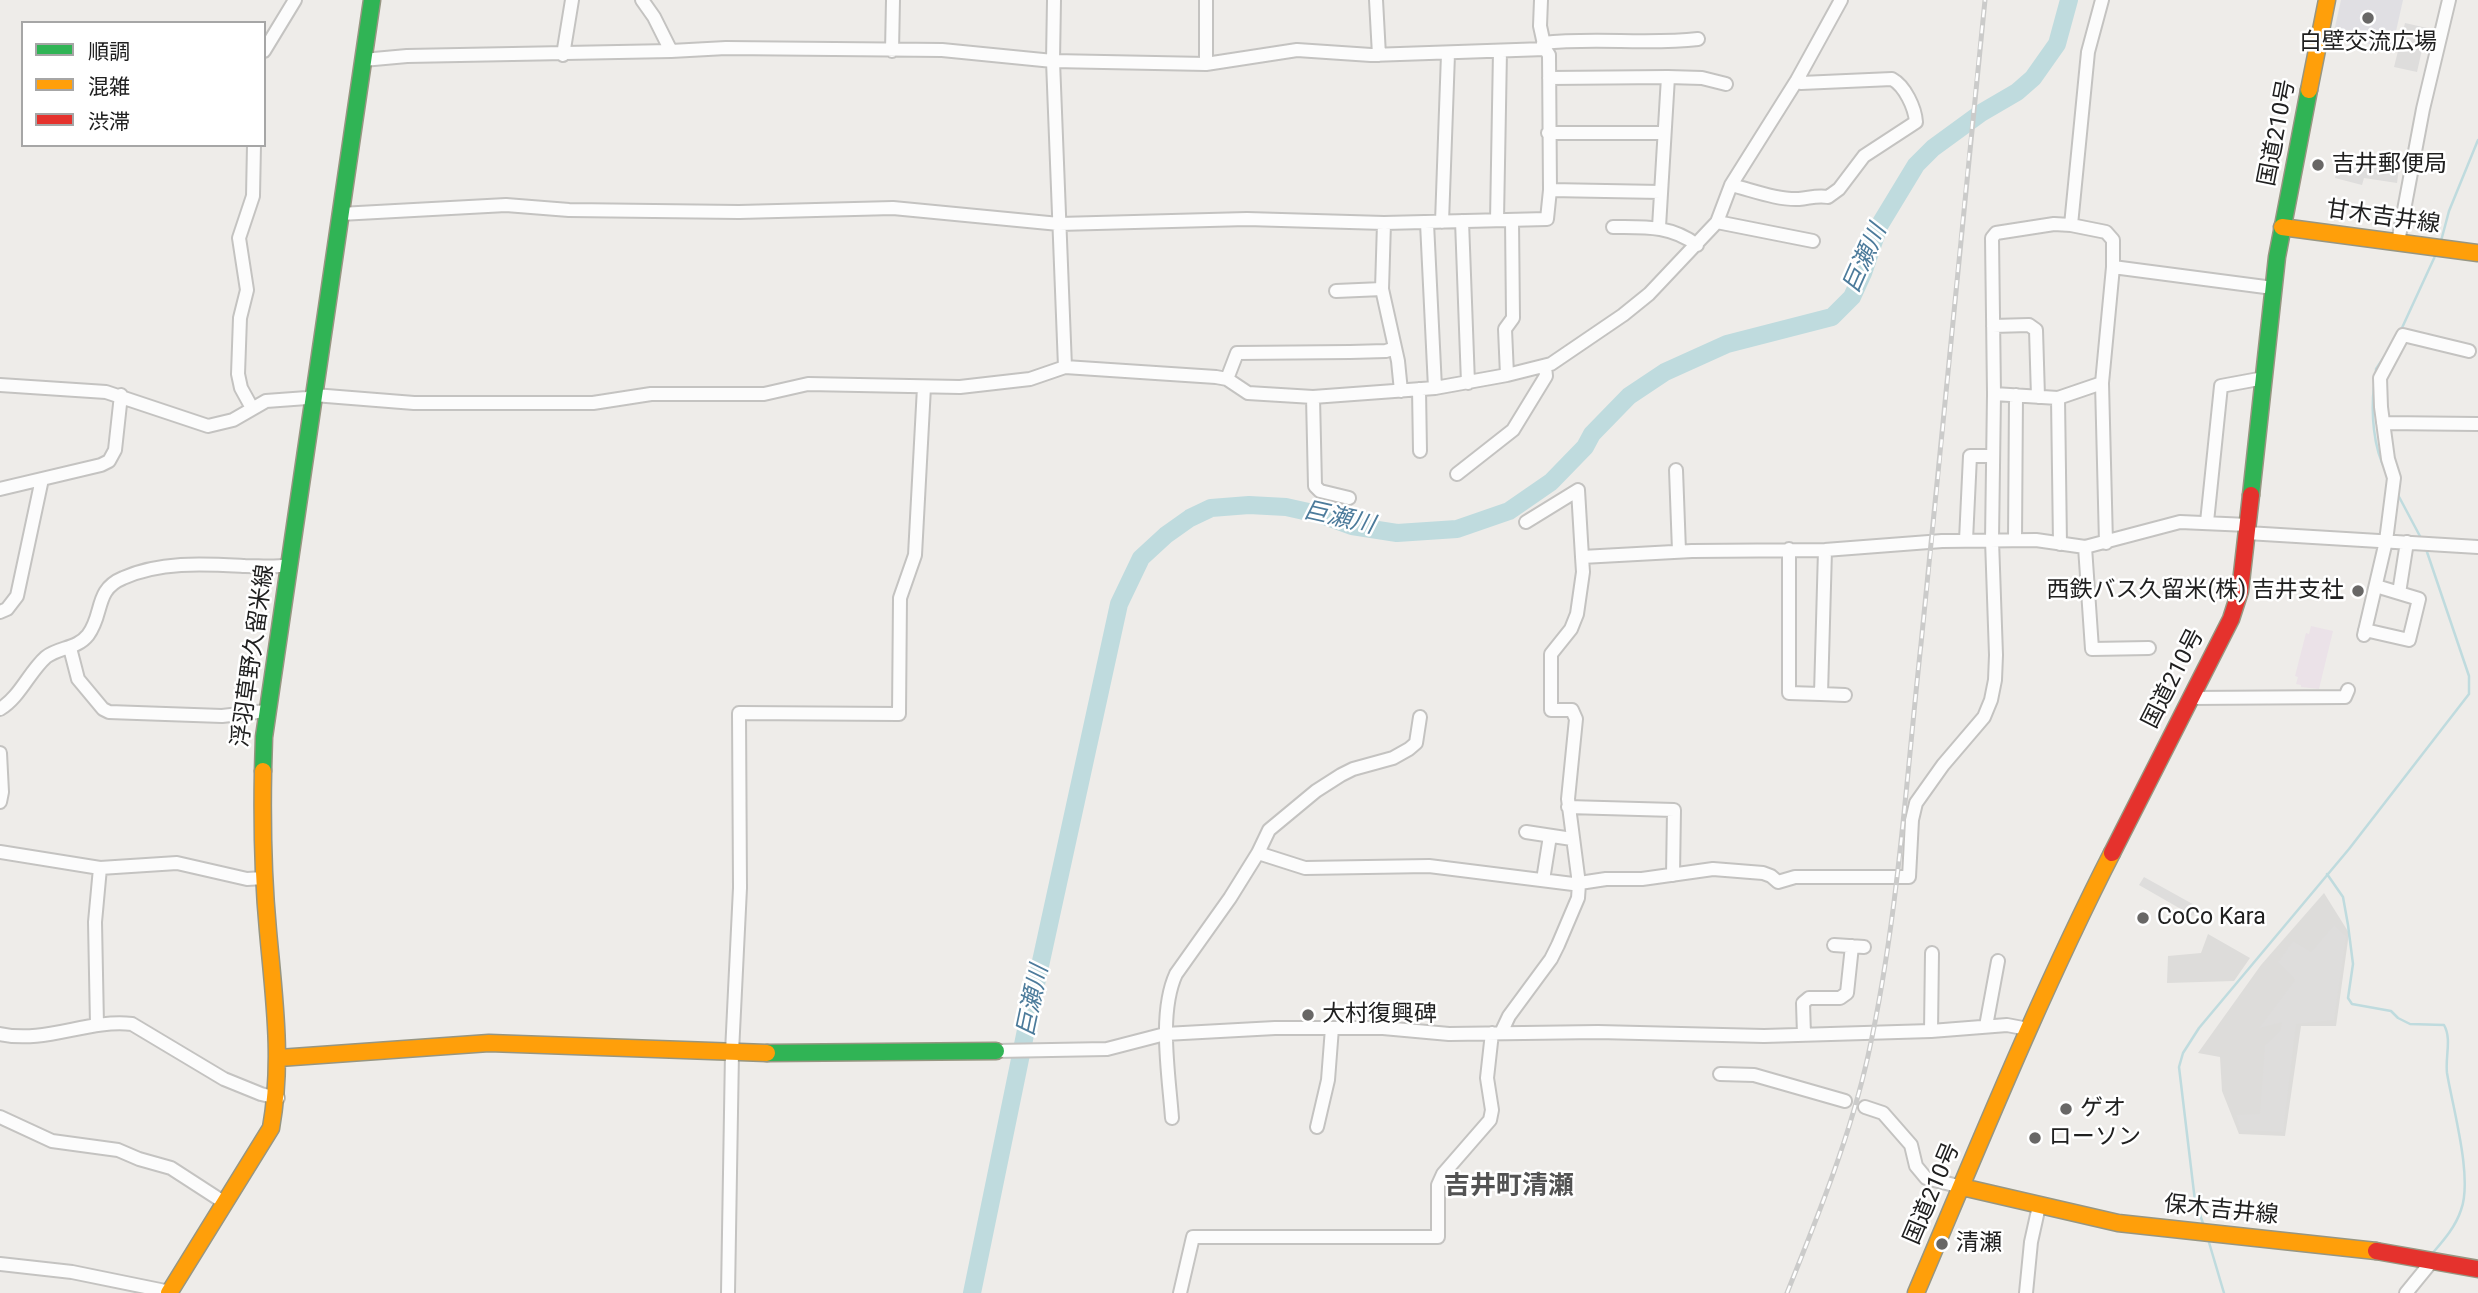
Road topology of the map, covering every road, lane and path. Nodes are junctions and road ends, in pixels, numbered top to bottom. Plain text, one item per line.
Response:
1 (295, 0) edge
2 (372, 0) edge
3 (572, 0) edge
4 (642, 0) edge
5 (893, 0) edge
6 (1054, 0) edge
7 (1206, 0) edge
8 (1376, 0) edge
9 (1541, 0) edge
10 (1842, 0) edge
11 (2102, 0) edge
12 (2328, 0) edge
13 (2449, 0) edge
14 (1698, 39) dead end
15 (1544, 46) junction
16 (266, 48) edge
17 (671, 51) junction
18 (892, 51) junction
19 (1500, 51) junction
20 (1448, 54) junction
21 (563, 55) junction
22 (1378, 55) junction
23 (363, 60) junction
24 (1053, 61) junction
25 (1206, 64) junction
26 (1668, 77) junction
27 (1549, 78) junction
28 (1797, 80) junction
29 (1726, 84) dead end
30 (1548, 133) junction
31 (1664, 133) junction
32 (254, 147) edge
33 (1731, 185) junction
34 (1550, 190) junction
35 (1661, 192) junction
36 (340, 214) junction
37 (1497, 220) junction
38 (1512, 220) junction
39 (1462, 221) junction
40 (1442, 222) junction
41 (1717, 222) junction
42 (1384, 223) junction
43 (1427, 223) junction
44 (1059, 224) junction
45 (2071, 225) junction
46 (1613, 227) dead end
47 (1659, 227) junction
48 (2282, 227) junction
49 (1813, 241) dead end
50 (2398, 242) junction
51 (1697, 245) junction
52 (2478, 253) edge
53 (2113, 267) junction
54 (2273, 288) junction
55 (1382, 289) junction
56 (1336, 291) dead end
57 (1993, 326) junction
58 (1395, 348) junction
59 (2469, 351) dead end
60 (1545, 366) junction
61 (1065, 368) junction
62 (1507, 375) junction
63 (2264, 378) junction
64 (1227, 379) junction
65 (1468, 383) junction
66 (2102, 383) junction
67 (0, 385) edge
68 (924, 387) junction
69 (1435, 388) junction
70 (1419, 389) junction
71 (1401, 391) junction
72 (1994, 394) junction
73 (121, 395) junction
74 (314, 395) junction
75 (2016, 396) junction
76 (1313, 397) junction
77 (2038, 397) junction
78 (2058, 398) junction
79 (252, 408) junction
80 (2383, 423) junction
81 (2477, 424) edge
82 (1420, 451) dead end
83 (1993, 456) junction
84 (1676, 470) dead end
85 (1457, 474) dead end
86 (42, 479) junction
87 (0, 489) edge
88 (1349, 498) dead end
89 (1526, 522) dead end
90 (2207, 522) junction
91 (2248, 529) junction
92 (1966, 540) junction
93 (1992, 540) junction
94 (2015, 540) junction
95 (2386, 541) junction
96 (2419, 542) junction
97 (2106, 543) junction
98 (2060, 544) junction
99 (2085, 547) junction
100 (2478, 547) edge
101 (1789, 549) junction
102 (1825, 550) junction
103 (1679, 551) junction
104 (1583, 557) junction
105 (288, 565) junction
106 (2376, 586) junction
107 (2399, 593) junction
108 (0, 612) edge
109 (70, 648) junction
110 (2149, 648) dead end
111 (2348, 690) dead end
112 (1821, 694) junction
113 (1845, 695) dead end
114 (2190, 698) junction
115 (0, 709) edge
116 (266, 711) junction
117 (1420, 717) dead end
118 (0, 753) edge
119 (0, 802) edge
120 (1568, 807) junction
121 (1526, 832) dead end
122 (1550, 836) junction
123 (1572, 839) junction
124 (0, 852) edge
125 (1258, 853) junction
126 (100, 868) junction
127 (1673, 875) junction
128 (264, 878) junction
129 (1543, 880) junction
130 (1579, 888) junction
131 (1834, 945) dead end
132 (1932, 953) dead end
133 (1998, 961) dead end
134 (97, 1025) junction
135 (1986, 1026) junction
136 (1332, 1028) junction
137 (2028, 1029) junction
138 (1931, 1031) junction
139 (1497, 1033) junction
140 (0, 1034) edge
141 (1166, 1034) junction
142 (1804, 1035) junction
143 (996, 1051) joint
144 (732, 1052) junction
145 (279, 1058) junction
146 (1720, 1074) dead end
147 (278, 1098) junction
148 (1845, 1101) dead end
149 (1865, 1107) dead end
150 (0, 1117) edge
151 (1172, 1118) dead end
152 (1317, 1127) dead end
153 (1962, 1187) junction
154 (225, 1203) junction
155 (2039, 1206) junction
156 (2425, 1259) junction
157 (0, 1264) edge
158 (2478, 1269) edge
159 (169, 1292) edge
160 (728, 1293) edge
161 (1180, 1293) edge
162 (1916, 1293) edge
163 (2025, 1293) edge
164 (2406, 1293) edge

1 - 16 street
2 - 23 main road, 浮羽草野久留米線
3 - 21 street
4 - 17 street
5 - 18 street
6 - 24 street
7 - 25 street
8 - 22 street
9 - 15 street
10 - 28 street
11 - 45 street
12 - 48 main road, 国道210号
13 - 50 street
14 - 15 street
15 - 19 street
15 - 27 street
17 - 18 street
17 - 21 street
18 - 24 street
19 - 20 street
19 - 37 street
20 - 22 street
20 - 40 street
21 - 23 street
22 - 25 street
23 - 36 main road, 浮羽草野久留米線
24 - 25 street
24 - 44 street
26 - 27 street
26 - 29 street
26 - 31 street
27 - 30 street
28 - 33 street
28 - 33 street
30 - 31 street
30 - 34 street
31 - 35 street
32 - 79 street
33 - 41 street
34 - 35 street
34 - 38 street
35 - 47 street
36 - 44 street
36 - 74 main road, 浮羽草野久留米線
37 - 38 street
37 - 39 street
38 - 62 street
39 - 40 street
39 - 65 street
40 - 43 street
41 - 49 street
41 - 51 street
42 - 43 street
42 - 44 street
42 - 55 street
43 - 69 street
44 - 61 street
45 - 53 street
45 - 57 street
46 - 47 street
47 - 51 street
48 - 50 main road, 甘木吉井線
48 - 54 main road, 国道210号
50 - 52 main road, 甘木吉井線
51 - 60 street
53 - 54 street
53 - 66 street
54 - 63 main road, 国道210号
55 - 56 street
55 - 58 street
57 - 72 street
57 - 77 street
58 - 64 street
58 - 71 street
59 - 80 street
60 - 62 street
60 - 85 street
61 - 64 street
61 - 68 street
62 - 65 street
63 - 90 street
63 - 91 main road, 国道210号
64 - 76 street
65 - 69 street
66 - 78 street
66 - 97 street
67 - 73 street
68 - 74 street
68 - 144 street
69 - 70 street
70 - 71 street
70 - 82 street
71 - 76 street
72 - 75 street
72 - 83 street
73 - 79 street
73 - 86 street
74 - 79 street
74 - 105 main road, 浮羽草野久留米線
75 - 77 street
75 - 94 street
76 - 88 street
77 - 78 street
78 - 98 street
80 - 81 street
80 - 95 street
83 - 92 street
83 - 93 street
84 - 103 street
86 - 87 street
86 - 108 street
89 - 104 street
90 - 91 street
90 - 97 street
91 - 95 street
91 - 114 main road, 国道210号
92 - 93 street
92 - 102 street
93 - 94 street
93 - 127 street
94 - 98 street
95 - 96 street
95 - 106 street
96 - 100 street
96 - 107 street
97 - 99 street
98 - 99 street
99 - 110 street
101 - 102 street
101 - 103 street
101 - 112 street
102 - 112 street
103 - 104 street
104 - 120 street
105 - 109 street
105 - 116 main road, 浮羽草野久留米線
106 - 107 street
106 - 107 street
109 - 115 street
109 - 116 street
111 - 114 street
112 - 113 street
114 - 137 main road, 国道210号
116 - 128 main road, 浮羽草野久留米線
117 - 125 street
118 - 119 street
120 - 123 street
120 - 127 street
121 - 122 street
122 - 123 street
122 - 129 street
123 - 130 street
124 - 126 street
125 - 129 street
125 - 141 street
126 - 128 street
126 - 134 street
127 - 130 street
128 - 145 main road, 浮羽草野久留米線
129 - 130 street
130 - 139 street
131 - 142 street
132 - 138 street
133 - 135 street
134 - 140 street
134 - 147 street
135 - 137 street
135 - 138 street
136 - 139 street
136 - 141 street
136 - 152 street
137 - 153 main road, 国道210号
138 - 142 street
139 - 142 street
139 - 161 street
141 - 143 street
141 - 151 street
143 - 144 main road
144 - 145 main road
144 - 160 street
145 - 147 main road, 浮羽草野久留米線
146 - 148 street
147 - 154 main road, 浮羽草野久留米線
149 - 153 street
150 - 154 street
153 - 155 main road, 保木吉井線
153 - 162 main road, 国道210号
154 - 159 main road, 浮羽草野久留米線
155 - 156 main road, 保木吉井線
155 - 163 street
156 - 158 main road, 保木吉井線
156 - 164 street
157 - 159 street

